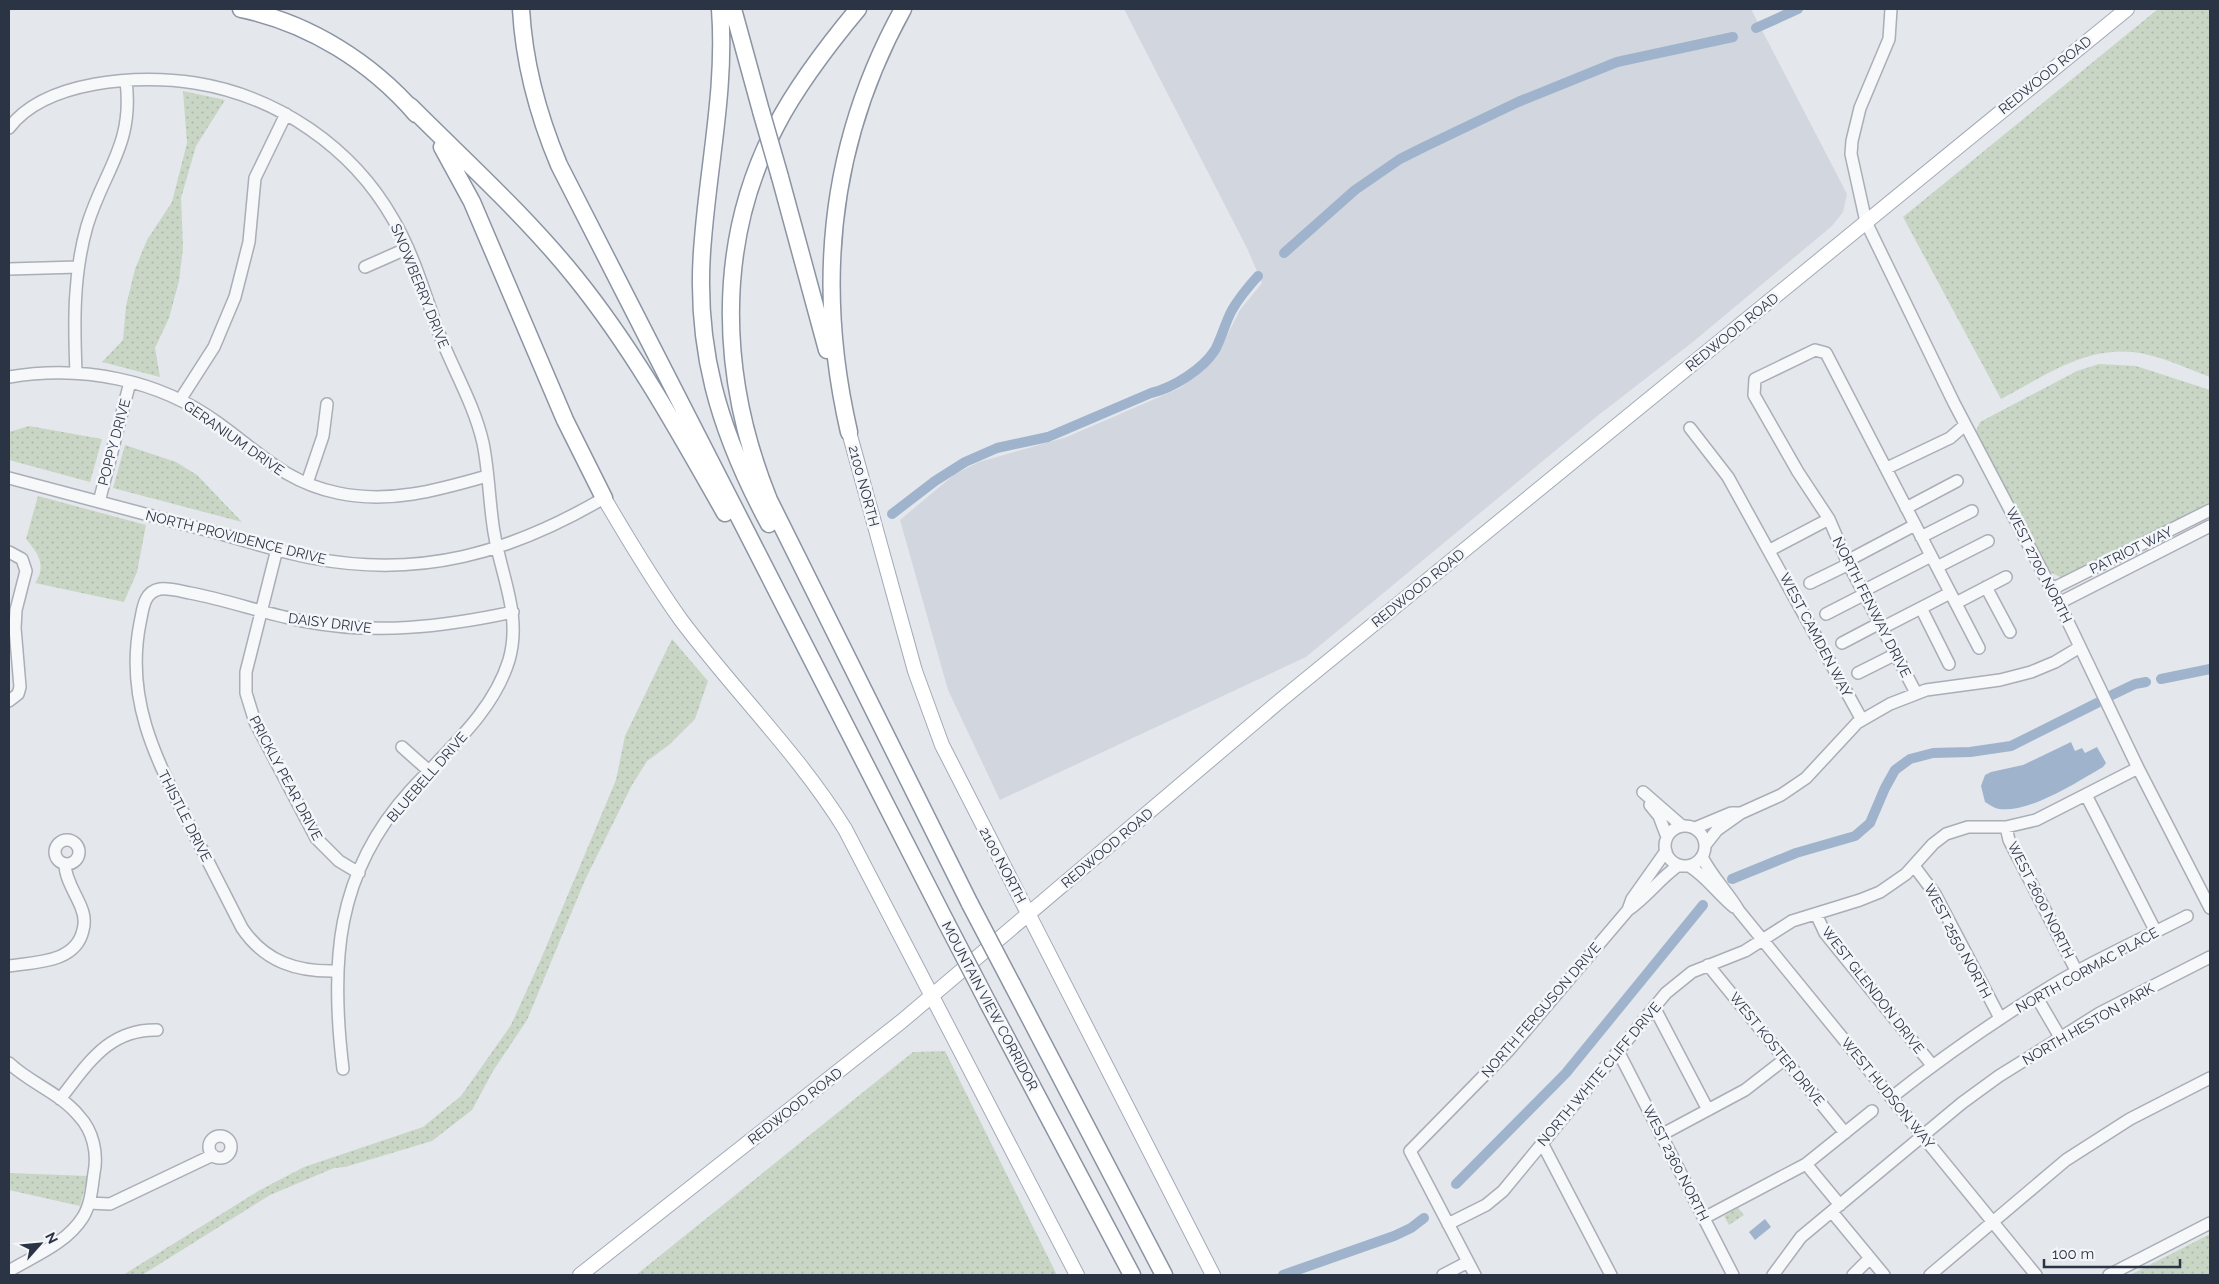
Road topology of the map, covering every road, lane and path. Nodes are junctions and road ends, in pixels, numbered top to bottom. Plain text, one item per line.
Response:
1 (241, 9) edge
2 (521, 9) edge
3 (720, 9) edge
4 (733, 9) edge
5 (858, 9) edge
6 (903, 9) edge
7 (1891, 9) edge
8 (2127, 9) edge
9 (126, 81) junction
10 (410, 106) junction
11 (286, 114) junction
12 (10, 125) edge
13 (1866, 222) junction
14 (408, 248) junction
15 (78, 267) junction
16 (365, 267) dead end
17 (9, 269) edge
18 (76, 373) junction
19 (9, 377) edge
20 (130, 382) junction
21 (180, 400) junction
22 (327, 404) dead end
23 (1965, 425) junction
24 (1690, 428) dead end
25 (849, 432) junction
26 (1887, 468) junction
27 (488, 476) junction
28 (9, 478) edge
29 (1956, 481) dead end
30 (307, 483) junction
31 (604, 498) junction
32 (99, 502) junction
33 (1906, 508) junction
34 (2210, 510) edge
35 (1972, 511) dead end
36 (1829, 519) junction
37 (1915, 525) junction
38 (2210, 526) edge
39 (1921, 537) junction
40 (1988, 541) dead end
41 (277, 549) junction
42 (497, 549) junction
43 (1770, 550) junction
44 (9, 552) edge
45 (1931, 556) junction
46 (1848, 562) junction
47 (1937, 567) junction
48 (2006, 577) dead end
49 (1810, 583) dead end
50 (1986, 587) junction
51 (2052, 589) junction
52 (1864, 593) junction
53 (150, 594) joint
54 (1953, 598) junction
55 (2059, 603) junction
56 (1920, 608) junction
57 (260, 611) junction
58 (514, 612) junction
59 (1826, 614) dead end
60 (1881, 625) junction
61 (2010, 632) dead end
62 (1842, 643) dead end
63 (2080, 647) junction
64 (1979, 648) dead end
65 (1896, 654) junction
66 (1949, 664) dead end
67 (1858, 673) dead end
68 (1916, 693) junction
69 (12, 699) edge
70 (1862, 720) junction
71 (850, 736) junction
72 (402, 746) dead end
73 (892, 749) junction
74 (2138, 768) junction
75 (429, 771) junction
76 (2086, 795) junction
77 (1741, 813) junction
78 (1682, 826) junction
79 (2006, 827) junction
80 (1695, 828) junction
81 (1667, 837) junction
82 (1706, 844) junction
83 (1666, 851) junction
84 (1702, 857) junction
85 (65, 864) dead end
86 (1684, 865) junction
87 (1914, 866) junction
88 (359, 873) junction
89 (2210, 908) edge
90 (1628, 910) junction
91 (1739, 911) junction
92 (1029, 914) junction
93 (1816, 914) junction
94 (2187, 916) dead end
95 (2156, 932) junction
96 (1763, 940) junction
97 (2210, 958) edge
98 (1708, 965) junction
99 (9, 966) edge
100 (336, 971) junction
101 (2077, 972) junction
102 (931, 996) junction
103 (2036, 996) junction
104 (1654, 1008) junction
105 (2000, 1018) junction
106 (157, 1030) dead end
107 (2060, 1036) junction
108 (1618, 1051) junction
109 (1785, 1059) junction
110 (9, 1063) edge
111 (1932, 1065) junction
112 (343, 1068) dead end
113 (2210, 1078) edge
114 (1892, 1097) junction
115 (60, 1098) junction
116 (1708, 1110) junction
117 (1872, 1111) dead end
118 (1845, 1133) junction
119 (1661, 1135) junction
120 (1923, 1136) junction
121 (1542, 1144) junction
122 (213, 1155) dead end
123 (1806, 1164) junction
124 (89, 1203) junction
125 (1836, 1208) junction
126 (1704, 1218) junction
127 (1993, 1221) junction
128 (2210, 1223) edge
129 (1448, 1224) junction
130 (1870, 1258) junction
131 (1468, 1262) junction
132 (9, 1271) edge
133 (580, 1275) edge
134 (1077, 1275) edge
135 (1132, 1275) edge
136 (1164, 1275) edge
137 (1213, 1275) edge
138 (1443, 1275) edge
139 (1475, 1275) edge
140 (1610, 1275) edge
141 (1733, 1275) edge
142 (1773, 1275) edge
143 (1853, 1275) edge
144 (1884, 1275) edge
145 (1930, 1275) edge
146 (2036, 1275) edge
147 (2109, 1275) edge

1 - 10 highway
2 - 71 highway
3 - 73 highway
4 - 25 highway, bridge
5 - 73 highway
6 - 25 highway
7 - 13 street, WEST 2700 NORTH
8 - 13 main road, REDWOOD ROAD
9 - 11 street, SNOWBERRY DRIVE
9 - 12 street, SNOWBERRY DRIVE
9 - 15 street
10 - 31 highway
10 - 71 highway
11 - 14 street, SNOWBERRY DRIVE
11 - 21 street
13 - 23 street, WEST 2700 NORTH
13 - 92 main road, REDWOOD ROAD
14 - 16 street
14 - 27 street, SNOWBERRY DRIVE
15 - 17 street
15 - 18 street
18 - 19 street, GERANIUM DRIVE
18 - 20 street, GERANIUM DRIVE
20 - 21 street, GERANIUM DRIVE
20 - 32 street, POPPY DRIVE
21 - 30 street, GERANIUM DRIVE
22 - 30 street
23 - 26 street
23 - 51 street, WEST 2700 NORTH
24 - 43 street, WEST CAMDEN WAY
25 - 92 main road, 2100 NORTH
26 - 33 street
26 - 36 street, NORTH FENWAY DRIVE
27 - 30 street, GERANIUM DRIVE
27 - 42 street, SNOWBERRY DRIVE
28 - 32 street, NORTH PROVIDENCE DRIVE
29 - 33 street
31 - 42 street, NORTH PROVIDENCE DRIVE
31 - 102 main road
32 - 41 street, NORTH PROVIDENCE DRIVE
33 - 37 street
34 - 51 street, PATRIOT WAY
35 - 39 street
36 - 43 street
36 - 46 street, NORTH FENWAY DRIVE
37 - 39 street
37 - 46 street
38 - 55 street, PATRIOT WAY
39 - 45 street
40 - 47 street
41 - 42 street, NORTH PROVIDENCE DRIVE
41 - 57 street, PRICKLY PEAR DRIVE
42 - 58 street, BLUEBELL DRIVE
43 - 70 street, WEST CAMDEN WAY
44 - 69 street
45 - 47 street
45 - 52 street
46 - 49 street
46 - 52 street, NORTH FENWAY DRIVE
47 - 54 street
48 - 50 street
50 - 54 street
50 - 61 street
51 - 55 street, WEST 2700 NORTH
52 - 59 street
52 - 60 street, NORTH FENWAY DRIVE
53 - 57 street, DAISY DRIVE
53 - 100 street, THISTLE DRIVE
54 - 56 street
54 - 64 street
55 - 63 street, WEST 2700 NORTH
56 - 60 street
56 - 66 street
57 - 58 street, DAISY DRIVE
57 - 88 street, PRICKLY PEAR DRIVE
58 - 75 street, BLUEBELL DRIVE
60 - 62 street
60 - 65 street, NORTH FENWAY DRIVE
63 - 68 street
63 - 74 street, WEST 2700 NORTH
65 - 67 street
65 - 68 street, NORTH FENWAY DRIVE
68 - 70 street
70 - 77 street
71 - 135 highway, MOUNTAIN VIEW CORRIDOR, bridge
72 - 75 street
73 - 136 highway, bridge
74 - 76 street, NORTH WHITE CLIFF DRIVE
74 - 89 street, WEST 2700 NORTH
75 - 88 street, BLUEBELL DRIVE
76 - 79 street, NORTH WHITE CLIFF DRIVE
76 - 95 street
77 - 80 street
77 - 82 street
78 - 80 street
78 - 81 street
78 - 81 street
79 - 87 street, NORTH WHITE CLIFF DRIVE
79 - 101 street, WEST 2600 NORTH
80 - 82 street
81 - 83 street
82 - 84 street
83 - 86 street
83 - 90 street, NORTH FERGUSON DRIVE
84 - 86 street
84 - 91 street, WEST HUDSON WAY
85 - 99 street
86 - 90 street, NORTH FERGUSON DRIVE
86 - 91 street, WEST HUDSON WAY
87 - 93 street, NORTH WHITE CLIFF DRIVE
87 - 105 street, WEST 2550 NORTH
88 - 100 street, BLUEBELL DRIVE
90 - 129 street, NORTH FERGUSON DRIVE
91 - 96 street, WEST HUDSON WAY
92 - 102 main road, REDWOOD ROAD
92 - 137 main road, 2100 NORTH
93 - 96 street, NORTH WHITE CLIFF DRIVE
93 - 111 street, WEST GLENDON DRIVE
94 - 95 street, NORTH CORMAC PLACE
95 - 101 street, NORTH CORMAC PLACE
96 - 98 street, NORTH WHITE CLIFF DRIVE
96 - 114 street, WEST HUDSON WAY
97 - 107 street, NORTH HESTON PARK
98 - 104 street, NORTH WHITE CLIFF DRIVE
98 - 109 street, WEST KOSTER DRIVE
100 - 112 street, BLUEBELL DRIVE
101 - 103 street, NORTH CORMAC PLACE
102 - 133 main road, REDWOOD ROAD
102 - 134 main road
103 - 105 street, NORTH CORMAC PLACE
103 - 107 street
104 - 108 street, NORTH WHITE CLIFF DRIVE
104 - 116 street
105 - 111 street, NORTH CORMAC PLACE
106 - 115 street
107 - 120 street, NORTH HESTON PARK
108 - 119 street, WEST 2360 NORTH
108 - 121 street, NORTH WHITE CLIFF DRIVE
109 - 116 street
109 - 118 street, WEST KOSTER DRIVE
110 - 115 street
111 - 114 street, NORTH CORMAC PLACE
113 - 127 street
114 - 120 street, WEST HUDSON WAY
115 - 124 street
116 - 119 street
117 - 118 street
118 - 123 street
119 - 126 street, WEST 2360 NORTH
120 - 125 street, NORTH HESTON PARK
120 - 127 street, WEST HUDSON WAY
121 - 129 street, NORTH WHITE CLIFF DRIVE
121 - 140 street
122 - 124 street
123 - 125 street
123 - 126 street
124 - 132 street
125 - 130 street
125 - 142 street, NORTH HESTON PARK
126 - 141 street, WEST 2360 NORTH
127 - 145 street
127 - 146 street, WEST HUDSON WAY
128 - 147 street
129 - 131 street
130 - 143 street
130 - 144 street
131 - 138 street
131 - 139 street

